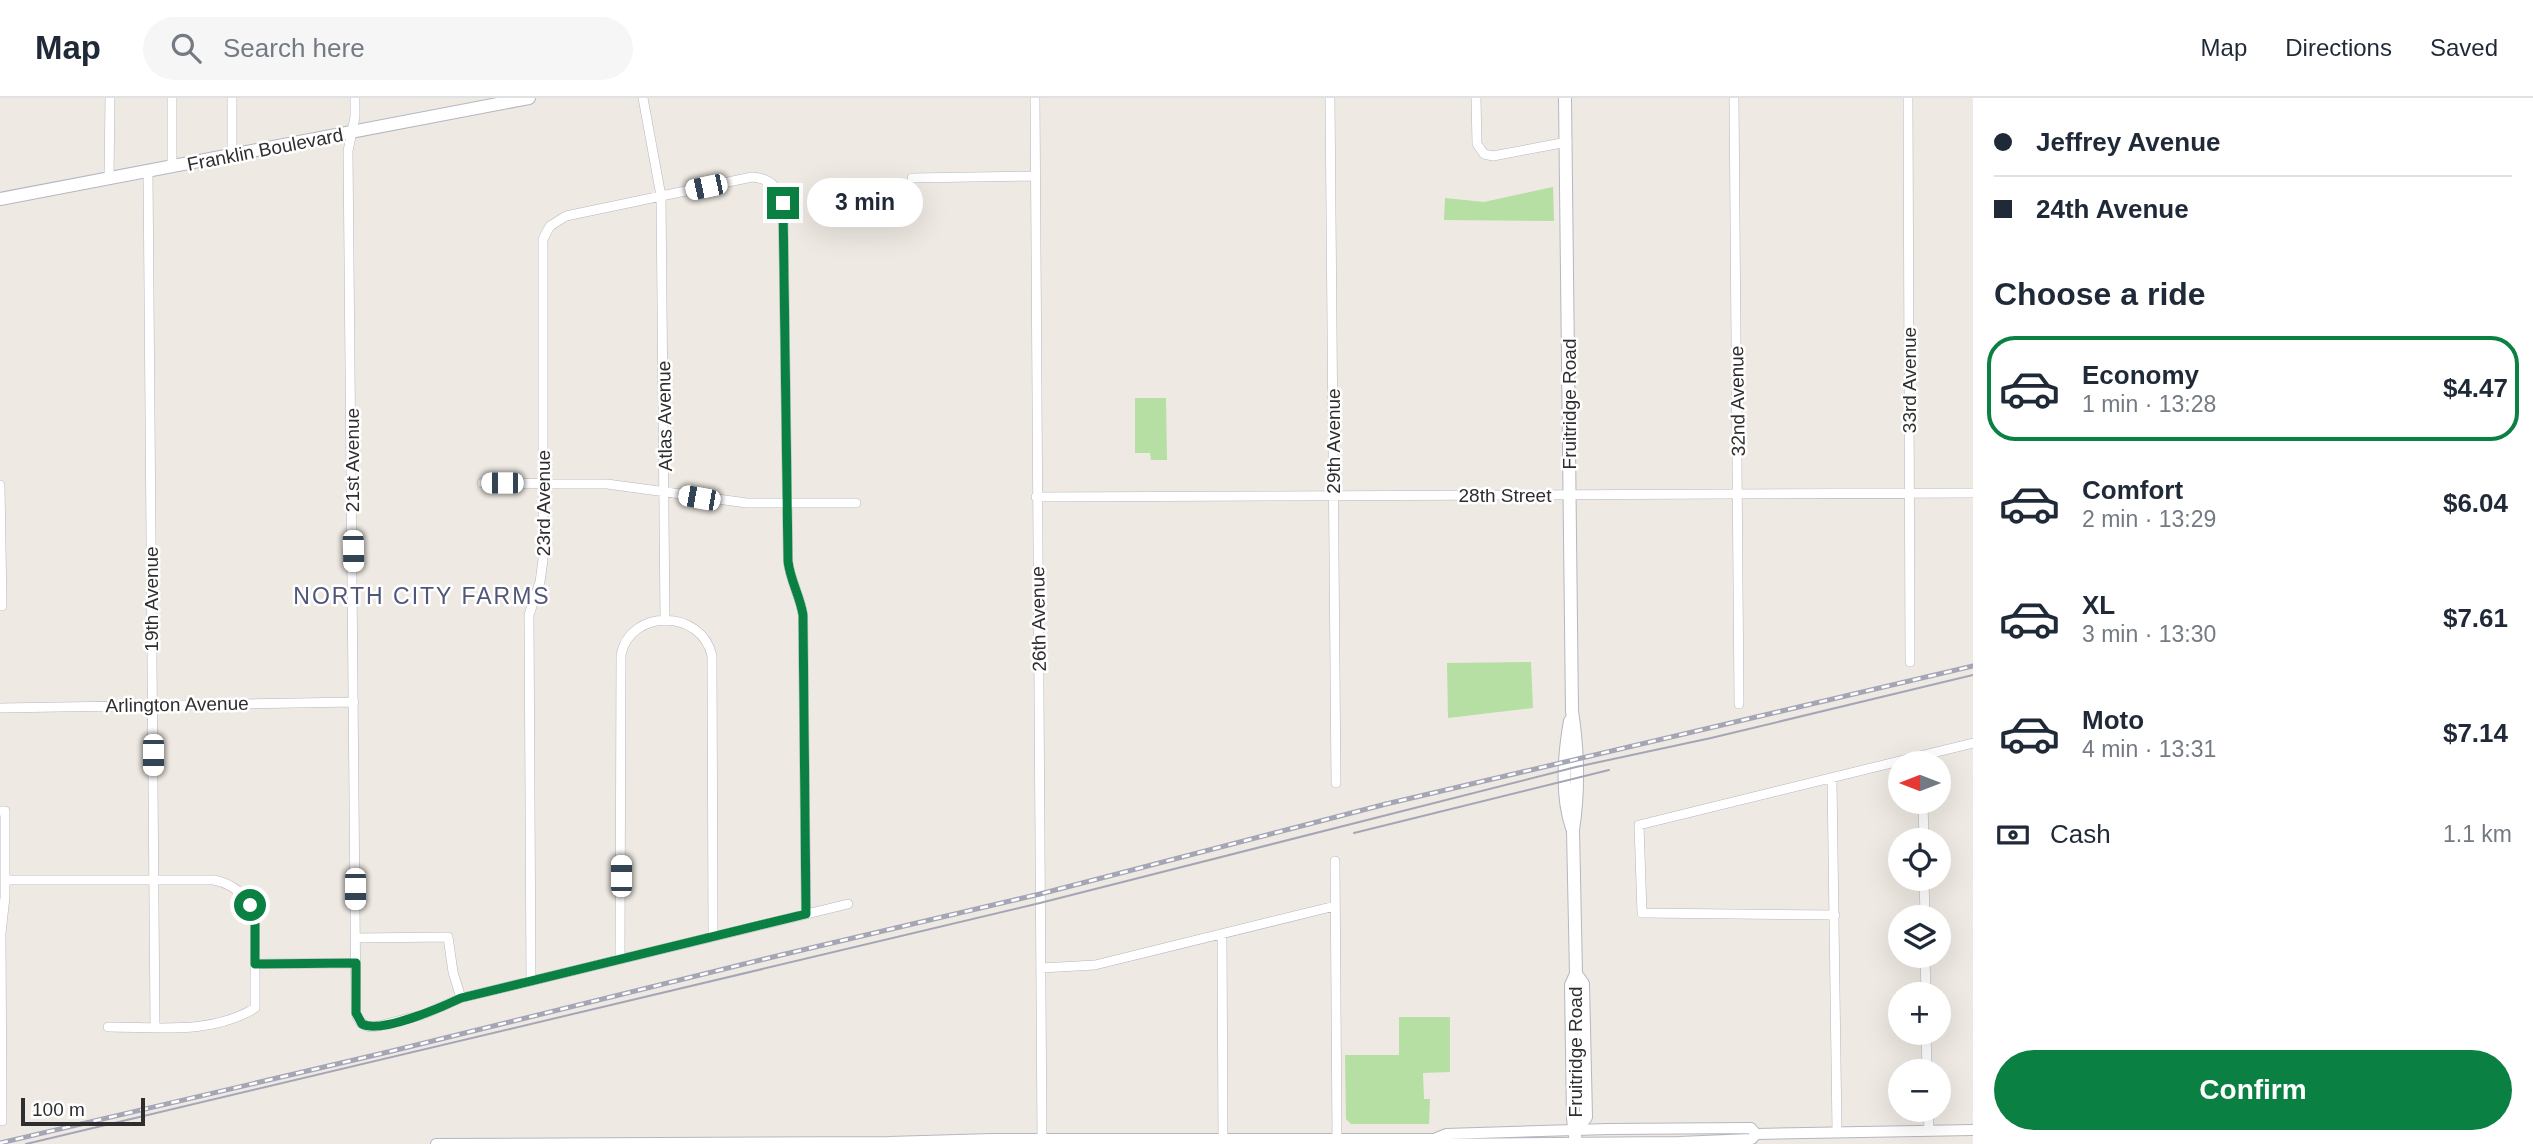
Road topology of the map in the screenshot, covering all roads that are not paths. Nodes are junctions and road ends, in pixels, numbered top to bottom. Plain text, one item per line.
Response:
1 (110, 98) edge
2 (172, 98) edge
3 (232, 98) edge
4 (355, 98) edge
5 (529, 98) edge
6 (643, 98) edge
7 (1035, 98) edge
8 (1330, 98) edge
9 (1476, 98) edge
10 (1565, 98) edge
11 (1734, 98) edge
12 (1908, 98) edge
13 (478, 103) edge
14 (351, 133) junction
15 (1567, 142) junction
16 (232, 156) junction
17 (172, 167) junction
18 (148, 171) junction
19 (1036, 176) junction
20 (110, 178) junction
21 (912, 178) dead end
22 (661, 196) junction
23 (0, 199) edge
24 (543, 482) junction
25 (482, 483) dead end
26 (0, 485) edge
27 (664, 492) junction
28 (1909, 493) junction
29 (1973, 493) edge
30 (1738, 494) junction
31 (1570, 495) junction
32 (1334, 496) junction
33 (1036, 497) junction
34 (787, 503) junction
35 (856, 503) dead end
36 (1, 606) edge
37 (665, 621) junction
38 (1910, 662) dead end
39 (354, 702) junction
40 (152, 704) junction
41 (1739, 704) dead end
42 (0, 708) edge
43 (1973, 743) edge
44 (1949, 751) edge
45 (1888, 768) edge
46 (1832, 780) junction
47 (1336, 783) dead end
48 (3, 811) edge
49 (1335, 861) dead end
50 (5, 880) junction
51 (153, 880) junction
52 (848, 904) dead end
53 (1335, 906) junction
54 (806, 914) junction
55 (1835, 915) junction
56 (1222, 934) junction
57 (713, 937) junction
58 (356, 938) junction
59 (620, 959) junction
60 (356, 963) junction
61 (255, 964) junction
62 (1041, 968) junction
63 (531, 981) junction
64 (461, 998) junction
65 (1, 1024) edge
66 (108, 1027) dead end
67 (155, 1027) junction
68 (2, 1121) dead end
69 (1929, 1122) edge
70 (1929, 1130) junction
71 (1973, 1130) edge
72 (1837, 1131) junction
73 (1756, 1134) junction
74 (1576, 1139) edge
75 (1042, 1140) junction
76 (1223, 1140) junction
77 (1337, 1140) junction
78 (1434, 1141) edge
79 (976, 1142) edge
80 (1089, 1142) edge
81 (1205, 1142) edge
82 (1320, 1142) edge
83 (548, 1143) edge
84 (641, 1143) edge
85 (753, 1143) edge
86 (864, 1143) edge
87 (1679, 1143) edge
88 (436, 1144) edge
89 (467, 1144) edge

1 - 20 street
2 - 17 street
3 - 16 street
4 - 14 street, 21st Avenue
5 - 13 main road, Franklin Boulevard
6 - 22 street, Atlas Avenue
7 - 19 street, 26th Avenue
8 - 32 street, 29th Avenue
9 - 15 street
10 - 15 main road, Fruitridge Road
11 - 30 street, 32nd Avenue
12 - 28 street, 33rd Avenue
13 - 14 main road, Franklin Boulevard
14 - 16 main road, Franklin Boulevard
14 - 39 street, 21st Avenue
15 - 31 main road, Fruitridge Road
16 - 17 main road, Franklin Boulevard
17 - 18 main road, Franklin Boulevard
18 - 20 main road, Franklin Boulevard
18 - 40 street, 19th Avenue
19 - 21 street
19 - 33 street, 26th Avenue
20 - 23 main road, Franklin Boulevard
22 - 24 street, 23rd Avenue
22 - 27 street, Atlas Avenue
22 - 34 street, 23rd Avenue
24 - 25 street
24 - 27 street
24 - 63 street, 23rd Avenue
26 - 36 street
27 - 34 street
27 - 37 street, Atlas Avenue
28 - 29 street, 28th Street
28 - 30 street, 28th Street
28 - 38 street, 33rd Avenue
30 - 31 street, 28th Street
30 - 41 street, 32nd Avenue
31 - 32 street, 28th Street
31 - 74 main road, Fruitridge Road
32 - 33 street, 28th Street
32 - 47 street, 29th Avenue
33 - 62 street, 26th Avenue
34 - 35 street
34 - 54 street
37 - 57 street
37 - 59 street
39 - 40 street, Arlington Avenue
39 - 58 street, 21st Avenue
40 - 42 street, Arlington Avenue
40 - 51 street, 19th Avenue
43 - 44 street
45 - 46 street
46 - 55 street
46 - 55 street
48 - 50 street
49 - 53 street
50 - 51 street
50 - 65 street
51 - 61 street
51 - 67 street, 19th Avenue
52 - 54 street
53 - 56 street
53 - 77 street
54 - 57 street
55 - 72 street
56 - 62 street
56 - 76 street
57 - 59 street
58 - 60 street, 21st Avenue
58 - 64 street
59 - 63 street
60 - 61 street
60 - 64 street, 21st Avenue
61 - 67 street
62 - 75 street, 26th Avenue
63 - 64 street
65 - 68 street
66 - 67 street
69 - 70 street
70 - 71 street
70 - 72 street
72 - 73 street
73 - 74 street
73 - 87 street
74 - 78 street
74 - 87 street
75 - 79 street
75 - 80 street
76 - 81 street
76 - 82 street
77 - 78 street
77 - 82 street
79 - 86 street
80 - 81 street
83 - 84 street
83 - 89 street
84 - 85 street
85 - 86 street
88 - 89 street

